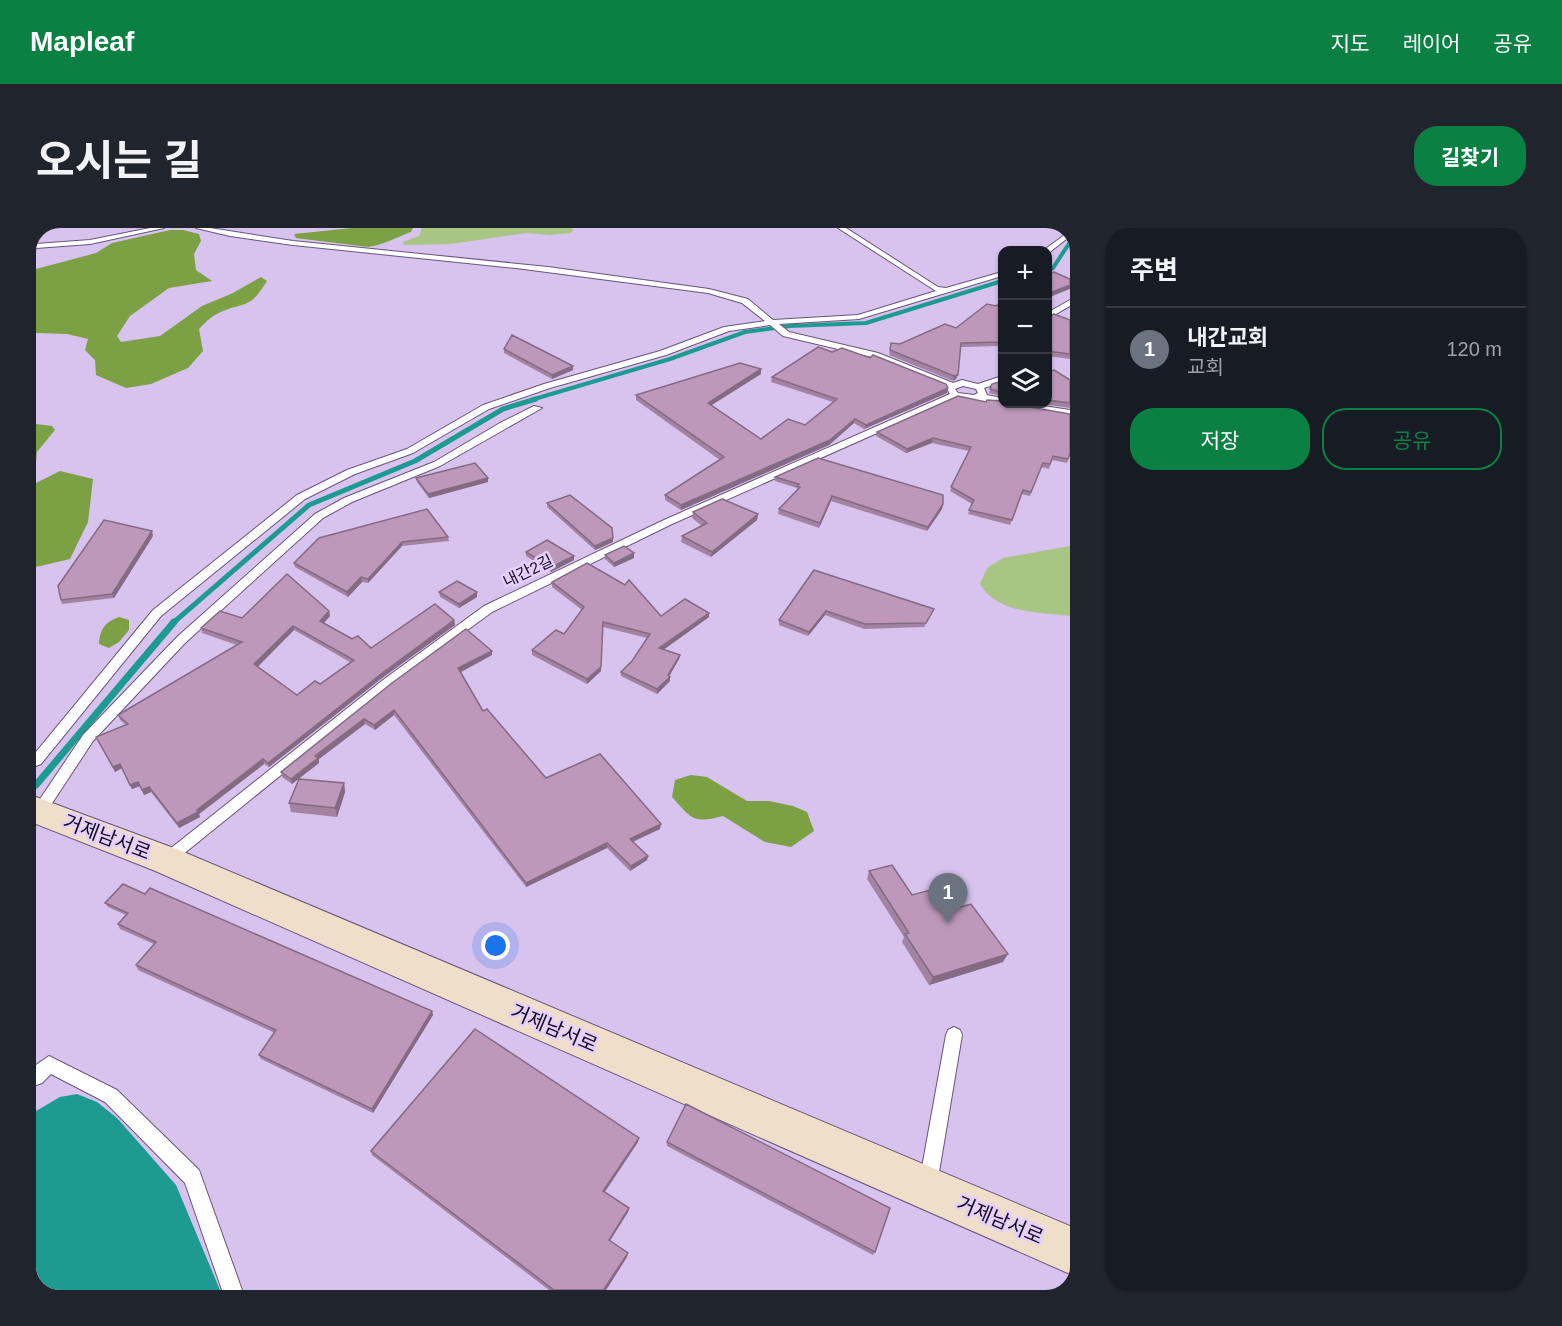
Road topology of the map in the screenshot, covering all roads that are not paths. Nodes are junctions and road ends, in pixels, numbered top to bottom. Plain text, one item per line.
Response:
1 (161, 228) edge
2 (199, 228) edge
3 (841, 228) edge
4 (1070, 233) edge
5 (36, 246) edge
6 (1052, 246) edge
7 (998, 275) edge
8 (947, 291) junction
9 (1070, 302) edge
10 (1052, 314) edge
11 (772, 322) junction
12 (998, 381) edge
13 (953, 390) junction
14 (980, 392) junction
15 (998, 399) edge
16 (537, 408) dead end
17 (1041, 408) edge
18 (1070, 413) edge
19 (476, 427) junction
20 (36, 760) edge
21 (37, 813) edge
22 (166, 860) junction
23 (954, 1035) dead end
24 (36, 1077) edge
25 (927, 1189) junction
26 (1070, 1250) edge
27 (232, 1290) edge

1 - 5 lane
2 - 11 lane
3 - 8 lane
4 - 6 lane
7 - 8 lane
8 - 11 lane
9 - 10 lane
11 - 13 lane
11 - 19 lane
12 - 14 lane
13 - 14 lane
13 - 14 lane
13 - 22 lane, 내간2길
14 - 15 lane
16 - 19 lane
17 - 18 lane
19 - 20 lane
19 - 21 lane
21 - 22 main road, 거제남서로
22 - 25 main road, 거제남서로
23 - 25 lane
24 - 27 lane
25 - 26 main road, 거제남서로

